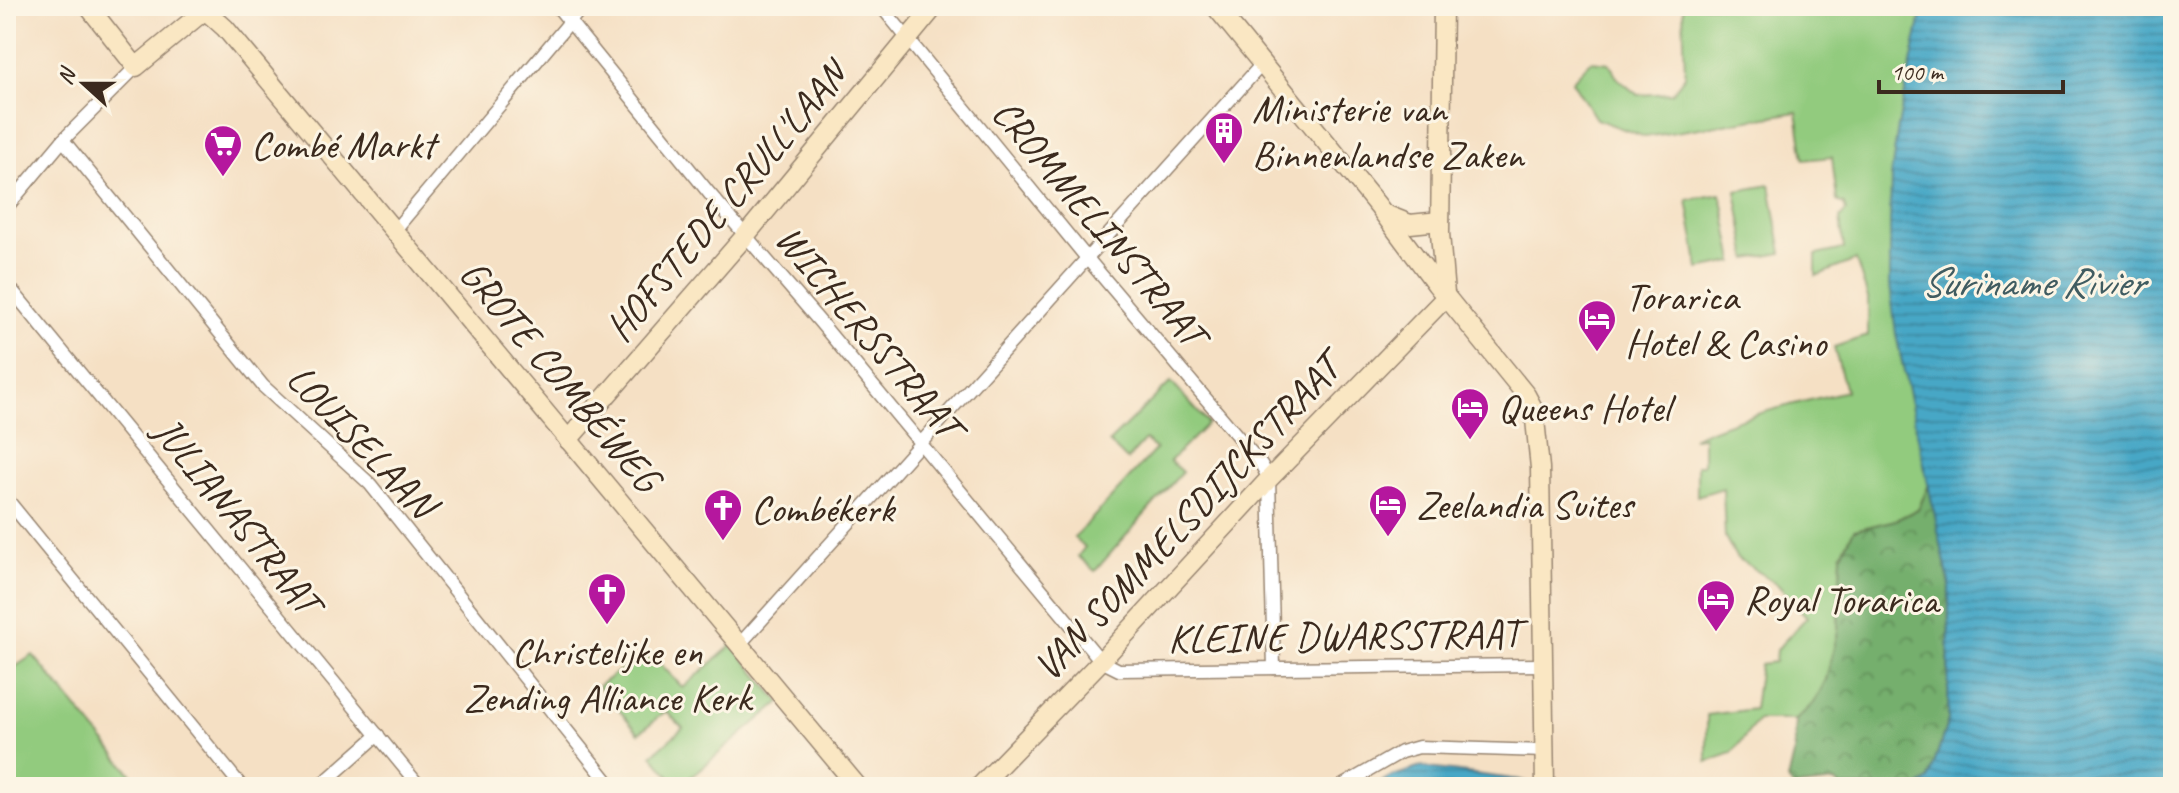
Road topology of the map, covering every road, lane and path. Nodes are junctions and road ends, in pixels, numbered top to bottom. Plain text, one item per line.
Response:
1 (88, 6) edge
2 (557, 6) edge
3 (583, 6) edge
4 (881, 6) edge
5 (935, 6) edge
6 (1215, 6) edge
7 (1443, 6) edge
8 (207, 8) edge
9 (570, 22) junction
10 (907, 38) junction
11 (1262, 64) junction
12 (136, 67) junction
13 (63, 140) junction
14 (1441, 189) junction
15 (6, 208) edge
16 (1395, 221) junction
17 (1440, 227) junction
18 (394, 231) junction
19 (746, 235) junction
20 (1086, 257) junction
21 (6, 283) edge
22 (1446, 297) junction
23 (568, 440) junction
24 (922, 443) junction
25 (1269, 479) junction
26 (6, 498) edge
27 (739, 645) junction
28 (1101, 661) junction
29 (1543, 665) junction
30 (1274, 668) junction
31 (378, 735) junction
32 (1544, 751) junction
33 (1545, 781) edge
34 (242, 787) edge
35 (319, 787) edge
36 (420, 787) edge
37 (612, 787) edge
38 (858, 787) edge
39 (979, 787) edge
40 (1340, 787) edge

1 - 12 street
2 - 9 street, WICHERSSTRAAT
3 - 9 street
4 - 10 street, CROMMELINSTRAAT
5 - 10 street, HOFSTEDE CRULL'LAAN
6 - 11 street
7 - 14 street
8 - 12 street
8 - 18 street, GROTE COMBÉWEG
9 - 18 street
9 - 19 street, WICHERSSTRAAT
10 - 19 street, HOFSTEDE CRULL'LAAN
10 - 20 street, CROMMELINSTRAAT
11 - 16 street
11 - 20 street
12 - 13 street
13 - 15 street
13 - 37 street, LOUISELAAN
14 - 16 street
14 - 17 street
16 - 17 street
16 - 22 street
17 - 22 street
18 - 23 street, GROTE COMBÉWEG
19 - 23 street, HOFSTEDE CRULL'LAAN
19 - 24 street, WICHERSSTRAAT
20 - 24 street
20 - 25 street, CROMMELINSTRAAT
21 - 31 street, JULIANASTRAAT
22 - 25 street, VAN SOMMELSDIJCKSTRAAT
22 - 29 street
23 - 27 street, GROTE COMBÉWEG
24 - 27 street
24 - 28 street, WICHERSSTRAAT
25 - 28 street, VAN SOMMELSDIJCKSTRAAT
25 - 30 street
26 - 34 street
27 - 38 street, GROTE COMBÉWEG
28 - 30 street, KLEINE DWARSSTRAAT
28 - 39 street, VAN SOMMELSDIJCKSTRAAT
29 - 30 street, KLEINE DWARSSTRAAT
29 - 32 street
31 - 35 street
31 - 36 street, JULIANASTRAAT
32 - 33 street
32 - 40 street

